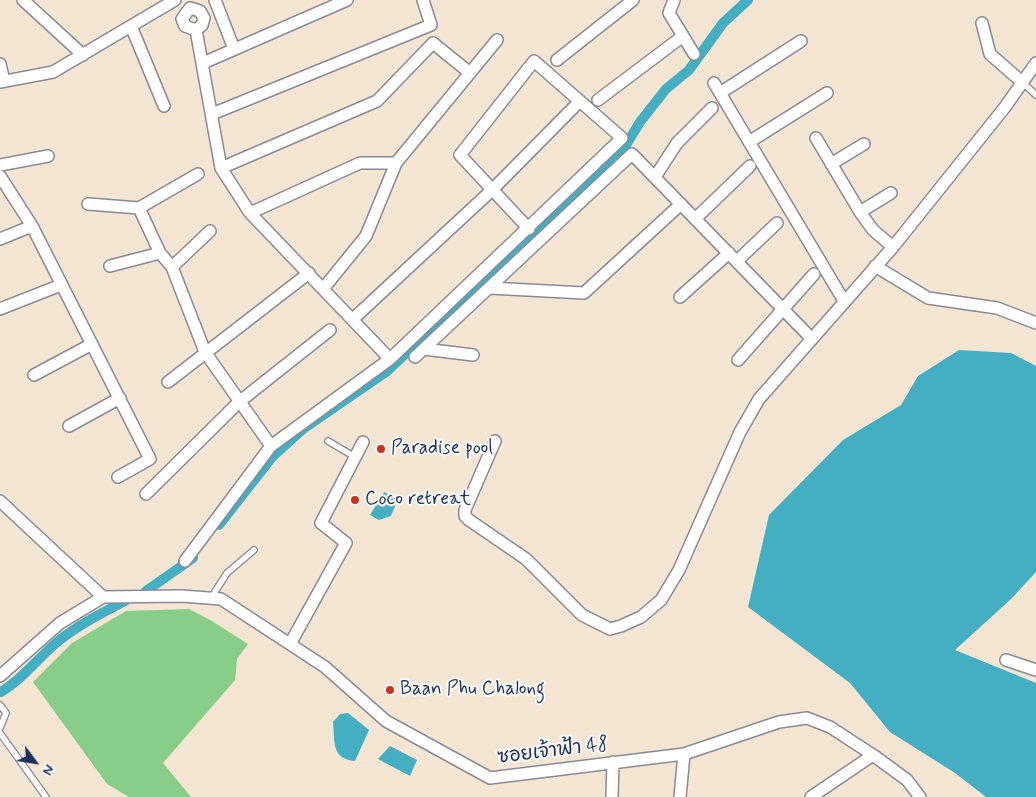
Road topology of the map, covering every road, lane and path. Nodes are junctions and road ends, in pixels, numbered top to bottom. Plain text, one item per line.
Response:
1 (23, 0) edge
2 (175, 0) edge
3 (215, 0) edge
4 (347, 0) edge
5 (423, 0) edge
6 (633, 0) edge
7 (674, 0) edge
8 (188, 4) edge
9 (982, 23) dead end
10 (131, 26) junction
11 (683, 36) junction
12 (498, 40) dead end
13 (801, 41) dead end
14 (234, 49) junction
15 (694, 54) dead end
16 (83, 55) junction
17 (556, 60) dead end
18 (203, 62) junction
19 (0, 64) edge
20 (1036, 64) edge
21 (470, 73) junction
22 (2, 82) edge
23 (1024, 83) junction
24 (827, 93) dead end
25 (1036, 95) edge
26 (598, 100) dead end
27 (580, 101) junction
28 (164, 106) dead end
29 (712, 108) dead end
30 (212, 114) junction
31 (816, 138) dead end
32 (749, 142) junction
33 (864, 144) dead end
34 (48, 156) dead end
35 (396, 163) junction
36 (831, 164) junction
37 (0, 165) edge
38 (750, 166) dead end
39 (221, 168) junction
40 (198, 174) dead end
41 (0, 176) edge
42 (655, 178) junction
43 (492, 190) junction
44 (891, 193) dead end
45 (88, 204) dead end
46 (681, 204) junction
47 (139, 208) junction
48 (860, 212) junction
49 (250, 213) junction
50 (695, 219) junction
51 (776, 223) dead end
52 (32, 226) junction
53 (529, 229) junction
54 (210, 231) dead end
55 (0, 239) edge
56 (893, 247) junction
57 (729, 253) junction
58 (160, 254) junction
59 (737, 262) junction
60 (110, 266) dead end
61 (875, 266) junction
62 (172, 267) junction
63 (309, 273) junction
64 (814, 274) dead end
65 (61, 285) junction
66 (323, 288) junction
67 (490, 288) junction
68 (680, 297) dead end
69 (844, 300) junction
70 (0, 309) edge
71 (783, 309) junction
72 (352, 319) junction
73 (1036, 323) edge
74 (330, 330) dead end
75 (811, 338) junction
76 (92, 344) junction
77 (424, 349) junction
78 (205, 352) junction
79 (473, 356) dead end
80 (415, 358) dead end
81 (390, 359) junction
82 (738, 360) dead end
83 (34, 375) dead end
84 (168, 382) dead end
85 (120, 398) junction
86 (239, 402) junction
87 (69, 426) dead end
88 (328, 441) dead end
89 (496, 441) dead end
90 (362, 442) dead end
91 (271, 446) junction
92 (355, 457) junction
93 (118, 477) dead end
94 (146, 494) dead end
95 (0, 501) edge
96 (254, 550) dead end
97 (184, 561) dead end
98 (104, 597) junction
99 (211, 598) junction
100 (290, 644) junction
101 (1006, 660) dead end
102 (1036, 670) edge
103 (0, 676) edge
104 (0, 705) edge
105 (0, 728) edge
106 (0, 733) edge
107 (684, 754) junction
108 (873, 755) junction
109 (613, 762) junction
110 (46, 797) edge
111 (612, 797) edge
112 (680, 797) edge
113 (811, 797) edge
114 (920, 797) edge

1 - 16 street
2 - 10 street
3 - 14 street
4 - 14 street
5 - 30 street
6 - 17 street
7 - 11 street
8 - 18 street
9 - 23 street
10 - 16 street
10 - 28 street
11 - 15 street
11 - 26 street
12 - 21 street
13 - 32 street
14 - 18 street
16 - 22 street
18 - 30 street
19 - 22 street
20 - 23 street
21 - 35 street
21 - 39 street
23 - 25 lane
23 - 56 street
24 - 32 street
27 - 43 street
27 - 43 street
27 - 53 street
29 - 42 street
30 - 39 street
31 - 36 street
32 - 69 street
33 - 36 street
34 - 37 street
35 - 49 street
35 - 66 street
36 - 48 street
38 - 50 street
39 - 49 street
40 - 47 street
41 - 52 street
42 - 46 street
42 - 67 street
43 - 53 street
43 - 72 street
44 - 48 street
45 - 47 street
46 - 50 street
46 - 67 street
47 - 58 street
48 - 56 street
49 - 63 street
50 - 57 street
51 - 59 street
52 - 55 street
52 - 65 street
53 - 81 street
54 - 62 street
56 - 61 street
57 - 59 street
57 - 68 street
58 - 60 street
58 - 62 street
59 - 71 street
61 - 69 street
61 - 73 street
62 - 78 street
63 - 66 street
63 - 78 street
64 - 71 street
65 - 70 street
65 - 76 street
66 - 72 street
67 - 77 street
69 - 75 street
71 - 75 street
71 - 82 street
72 - 81 street
74 - 86 street
75 - 89 street
76 - 83 street
76 - 85 street
77 - 79 street
77 - 80 street
78 - 84 street
78 - 86 street
81 - 91 street
85 - 87 street
85 - 93 street
86 - 91 street
86 - 94 street
88 - 92 lane
90 - 92 street
91 - 97 street
92 - 100 street
95 - 98 street
96 - 99 lane
98 - 99 street, ซอยเจ้าฟ้า 48
98 - 103 street, ซอยเจ้าฟ้า 48
99 - 100 street, ซอยเจ้าฟ้า 48
100 - 109 street, ซอยเจ้าฟ้า 48
101 - 102 street
104 - 105 lane
106 - 110 lane
107 - 108 street, ซอยเจ้าฟ้า 48
107 - 109 street, ซอยเจ้าฟ้า 48
107 - 112 street
108 - 113 street
108 - 114 street, ซอยเจ้าฟ้า 48
109 - 111 street

